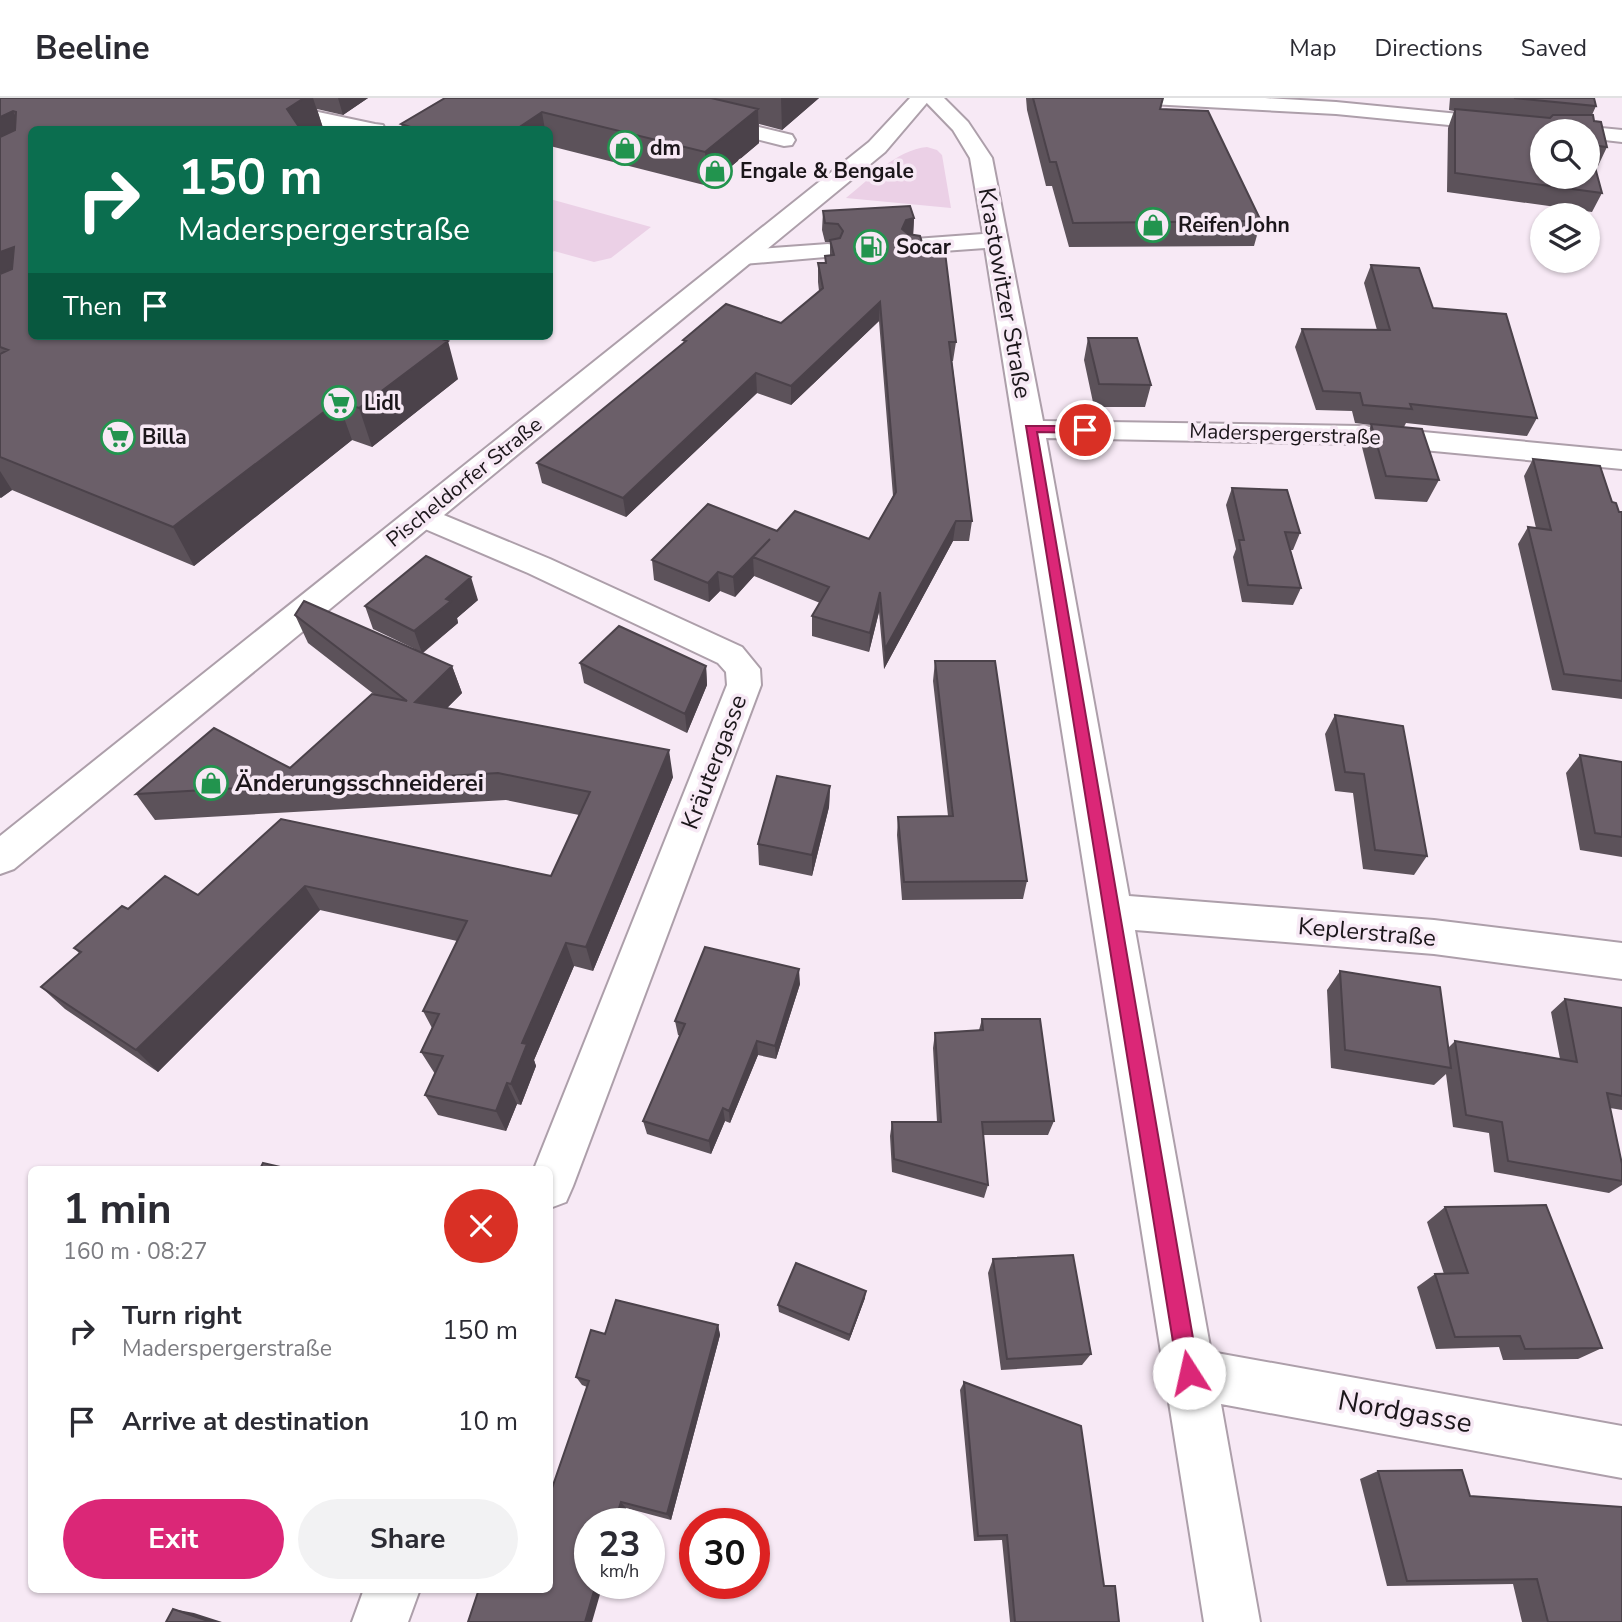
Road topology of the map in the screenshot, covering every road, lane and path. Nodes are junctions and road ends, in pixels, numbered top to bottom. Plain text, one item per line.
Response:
1 (222, 98) edge
2 (615, 98) edge
3 (921, 98) edge
4 (932, 98) edge
5 (1150, 98) edge
6 (205, 112) edge
7 (268, 126) edge
8 (356, 126) edge
9 (1530, 126) edge
10 (1600, 133) edge
11 (1622, 136) edge
12 (784, 140) dead end
13 (996, 240) junction
14 (915, 246) edge
15 (828, 251) edge
16 (743, 257) junction
17 (1030, 429) junction
18 (1622, 460) edge
19 (422, 516) junction
20 (0, 858) edge
21 (1110, 911) junction
22 (1622, 961) edge
23 (553, 1178) edge
24 (1189, 1373) junction
25 (1622, 1452) edge
26 (391, 1593) edge
27 (380, 1622) edge
28 (1232, 1622) edge

1 - 8 street
2 - 12 street
3 - 16 street, Pischeldorfer Straße
4 - 13 street, Krastowitzer Straße
5 - 9 street
6 - 7 street
10 - 11 street
13 - 14 street
13 - 17 street, Krastowitzer Straße
15 - 16 street
16 - 19 street, Pischeldorfer Straße
17 - 18 street, Maderspergerstraße
17 - 21 street, Krastowitzer Straße
19 - 20 street, Pischeldorfer Straße
19 - 23 street, Kräutergasse
21 - 22 street, Keplerstraße
21 - 24 street, Krastowitzer Straße
24 - 25 street, Nordgasse
24 - 28 street, Krastowitzer Straße
26 - 27 street

